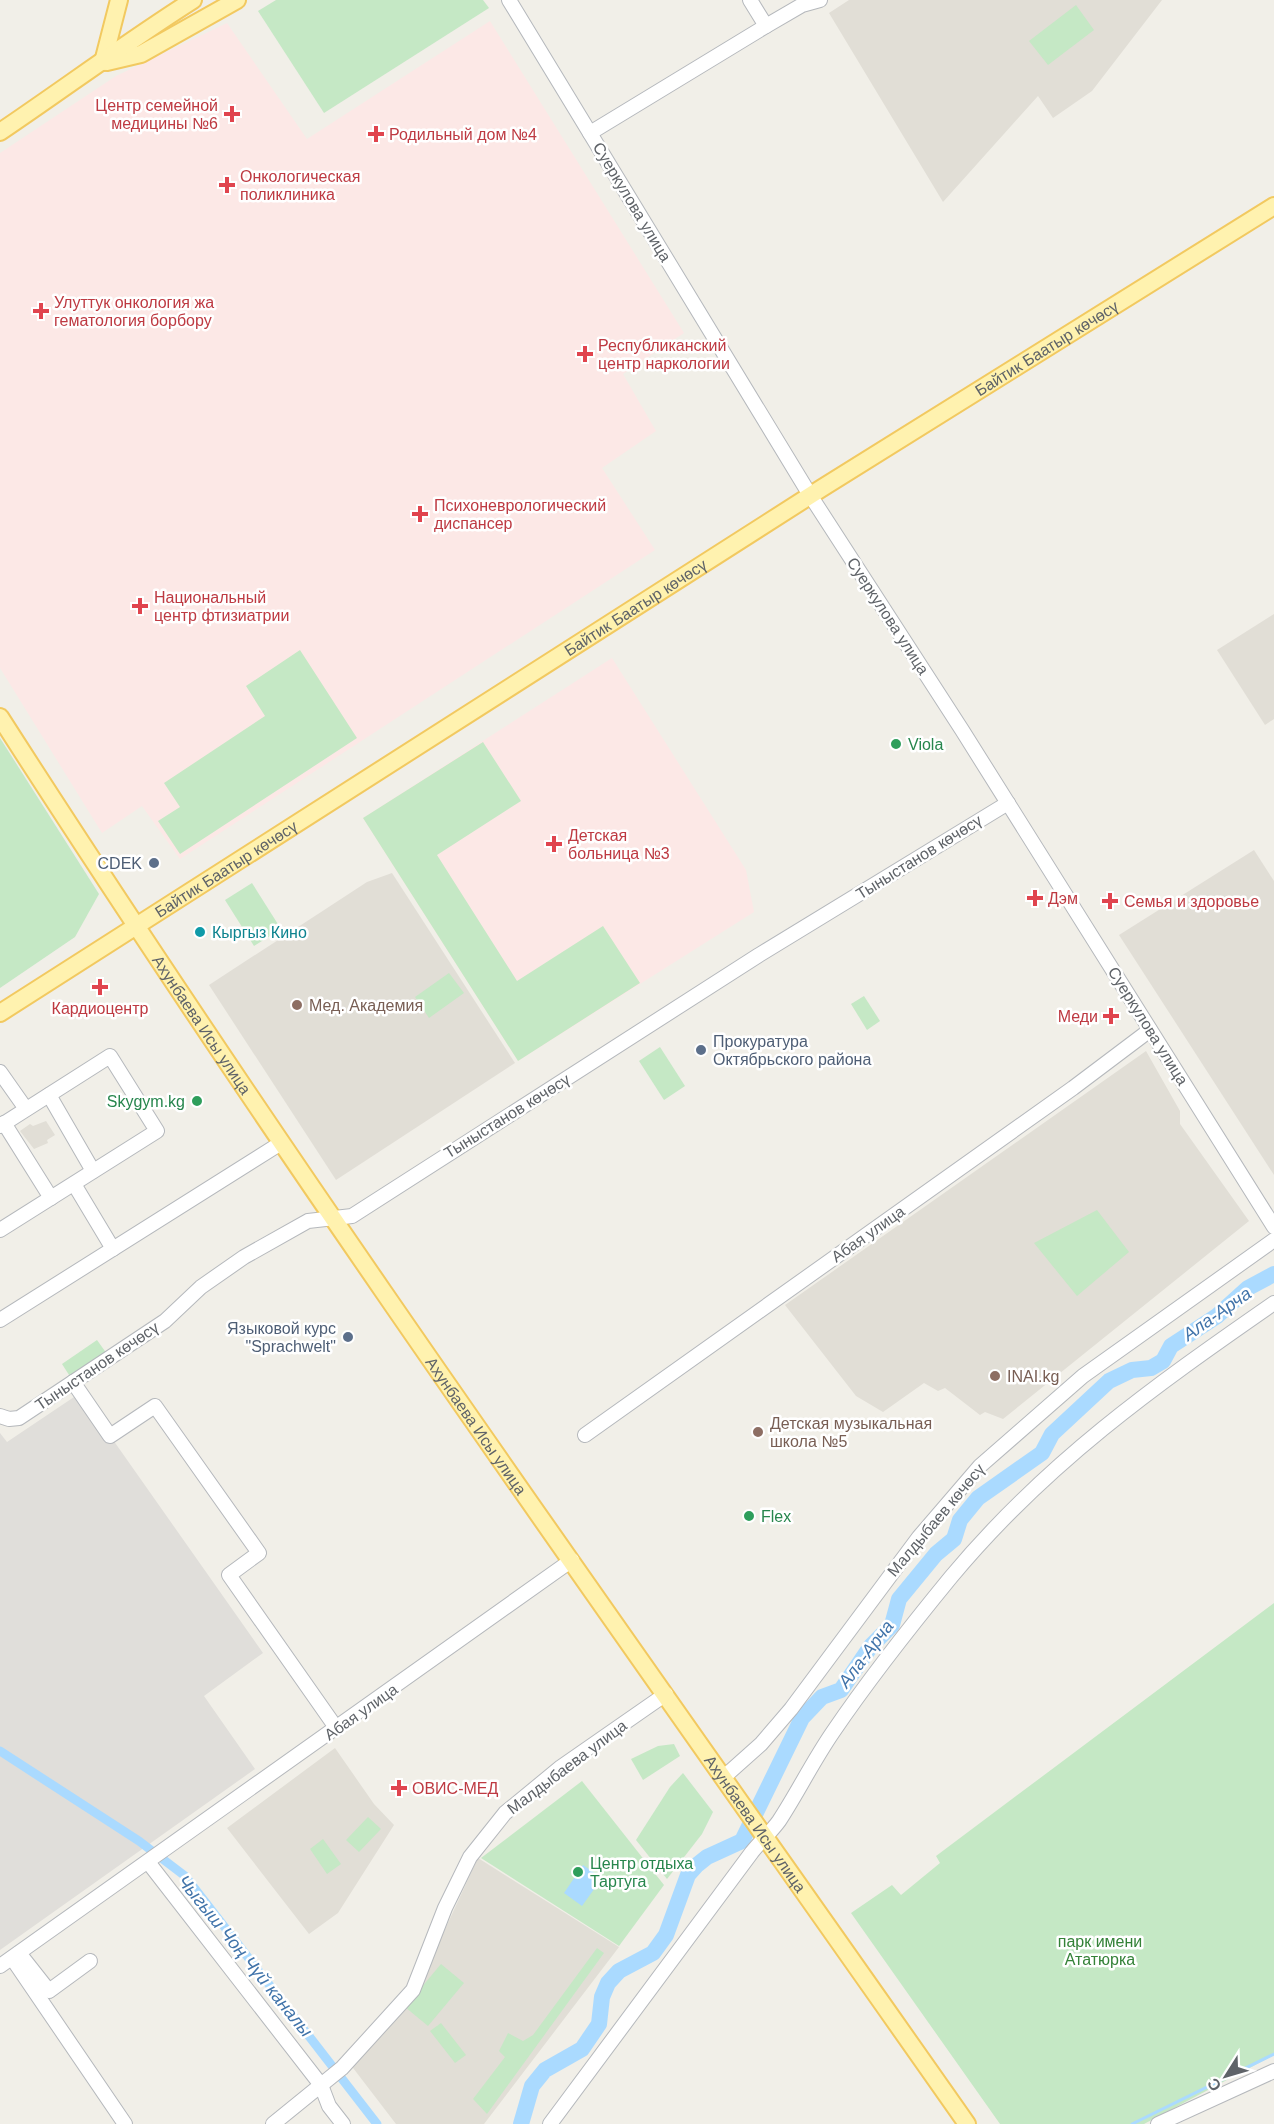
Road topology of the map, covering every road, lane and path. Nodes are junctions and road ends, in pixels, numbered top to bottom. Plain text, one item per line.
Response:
1 (119, 0) edge
2 (193, 0) edge
3 (237, 0) edge
4 (509, 0) edge
5 (750, 0) edge
6 (820, 0) edge
7 (766, 26) junction
8 (103, 62) junction
9 (0, 132) edge
10 (590, 133) junction
11 (1274, 206) edge
12 (810, 495) junction
13 (0, 717) edge
14 (1008, 803) junction
15 (136, 924) junction
16 (0, 1013) edge
17 (1150, 1030) junction
18 (0, 1072) edge
19 (49, 1095) junction
20 (26, 1109) junction
21 (2, 1125) edge
22 (281, 1143) junction
23 (93, 1171) junction
24 (74, 1184) junction
25 (51, 1198) junction
26 (334, 1219) junction
27 (1274, 1227) edge
28 (0, 1230) edge
29 (1274, 1240) edge
30 (113, 1249) junction
31 (1274, 1303) edge
32 (0, 1320) edge
33 (73, 1382) junction
34 (5, 1417) edge
35 (585, 1434) dead end
36 (572, 1560) junction
37 (666, 1694) junction
38 (337, 1729) junction
39 (724, 1777) junction
40 (763, 1831) junction
41 (156, 1857) junction
42 (16, 1955) junction
43 (90, 1961) dead end
44 (0, 1966) edge
45 (1274, 2071) edge
46 (325, 2081) junction
47 (125, 2124) edge
48 (273, 2124) edge
49 (343, 2124) edge
50 (550, 2124) edge
51 (967, 2124) edge
52 (1158, 2124) edge

1 - 8 main road
2 - 8 main road
3 - 8 main road
4 - 10 street, Суеркулова улица
5 - 7 street
6 - 7 street
7 - 10 street
8 - 9 main road
10 - 12 street, Суеркулова улица
11 - 12 main road, Байтик Баатыр көчөсү
12 - 14 street, Суеркулова улица
12 - 15 main road, Байтик Баатыр көчөсү
13 - 15 main road, Ахунбаева Исы улица
14 - 17 street, Суеркулова улица
14 - 26 street, Тыныстанов көчөсү
15 - 16 main road, Байтик Баатыр көчөсү
15 - 22 main road, Ахунбаева Исы улица
17 - 27 street, Суеркулова улица
17 - 35 street, Абая улица
18 - 20 street
19 - 20 street
19 - 23 street
19 - 23 street
20 - 21 street
21 - 25 street
22 - 26 main road, Ахунбаева Исы улица
22 - 30 street
23 - 24 street
24 - 25 street
24 - 30 street
25 - 28 street
26 - 33 street, Тыныстанов көчөсү
26 - 36 main road, Ахунбаева Исы улица
29 - 39 street, Малдыбаев көчөсү
30 - 32 street
31 - 40 street
33 - 34 street, Тыныстанов көчөсү
33 - 38 street
36 - 37 main road, Ахунбаева Исы улица
36 - 38 street, Абая улица
37 - 39 main road, Ахунбаева Исы улица
37 - 46 street, Малдыбаева улица
38 - 41 street, Абая улица
39 - 40 main road, Ахунбаева Исы улица
40 - 50 street
40 - 51 main road, Ахунбаева Исы улица
41 - 42 street, Абая улица
41 - 46 street
42 - 43 street
42 - 44 street, Абая улица
42 - 47 street
45 - 52 street
46 - 48 street, Малдыбаева улица
46 - 49 street

